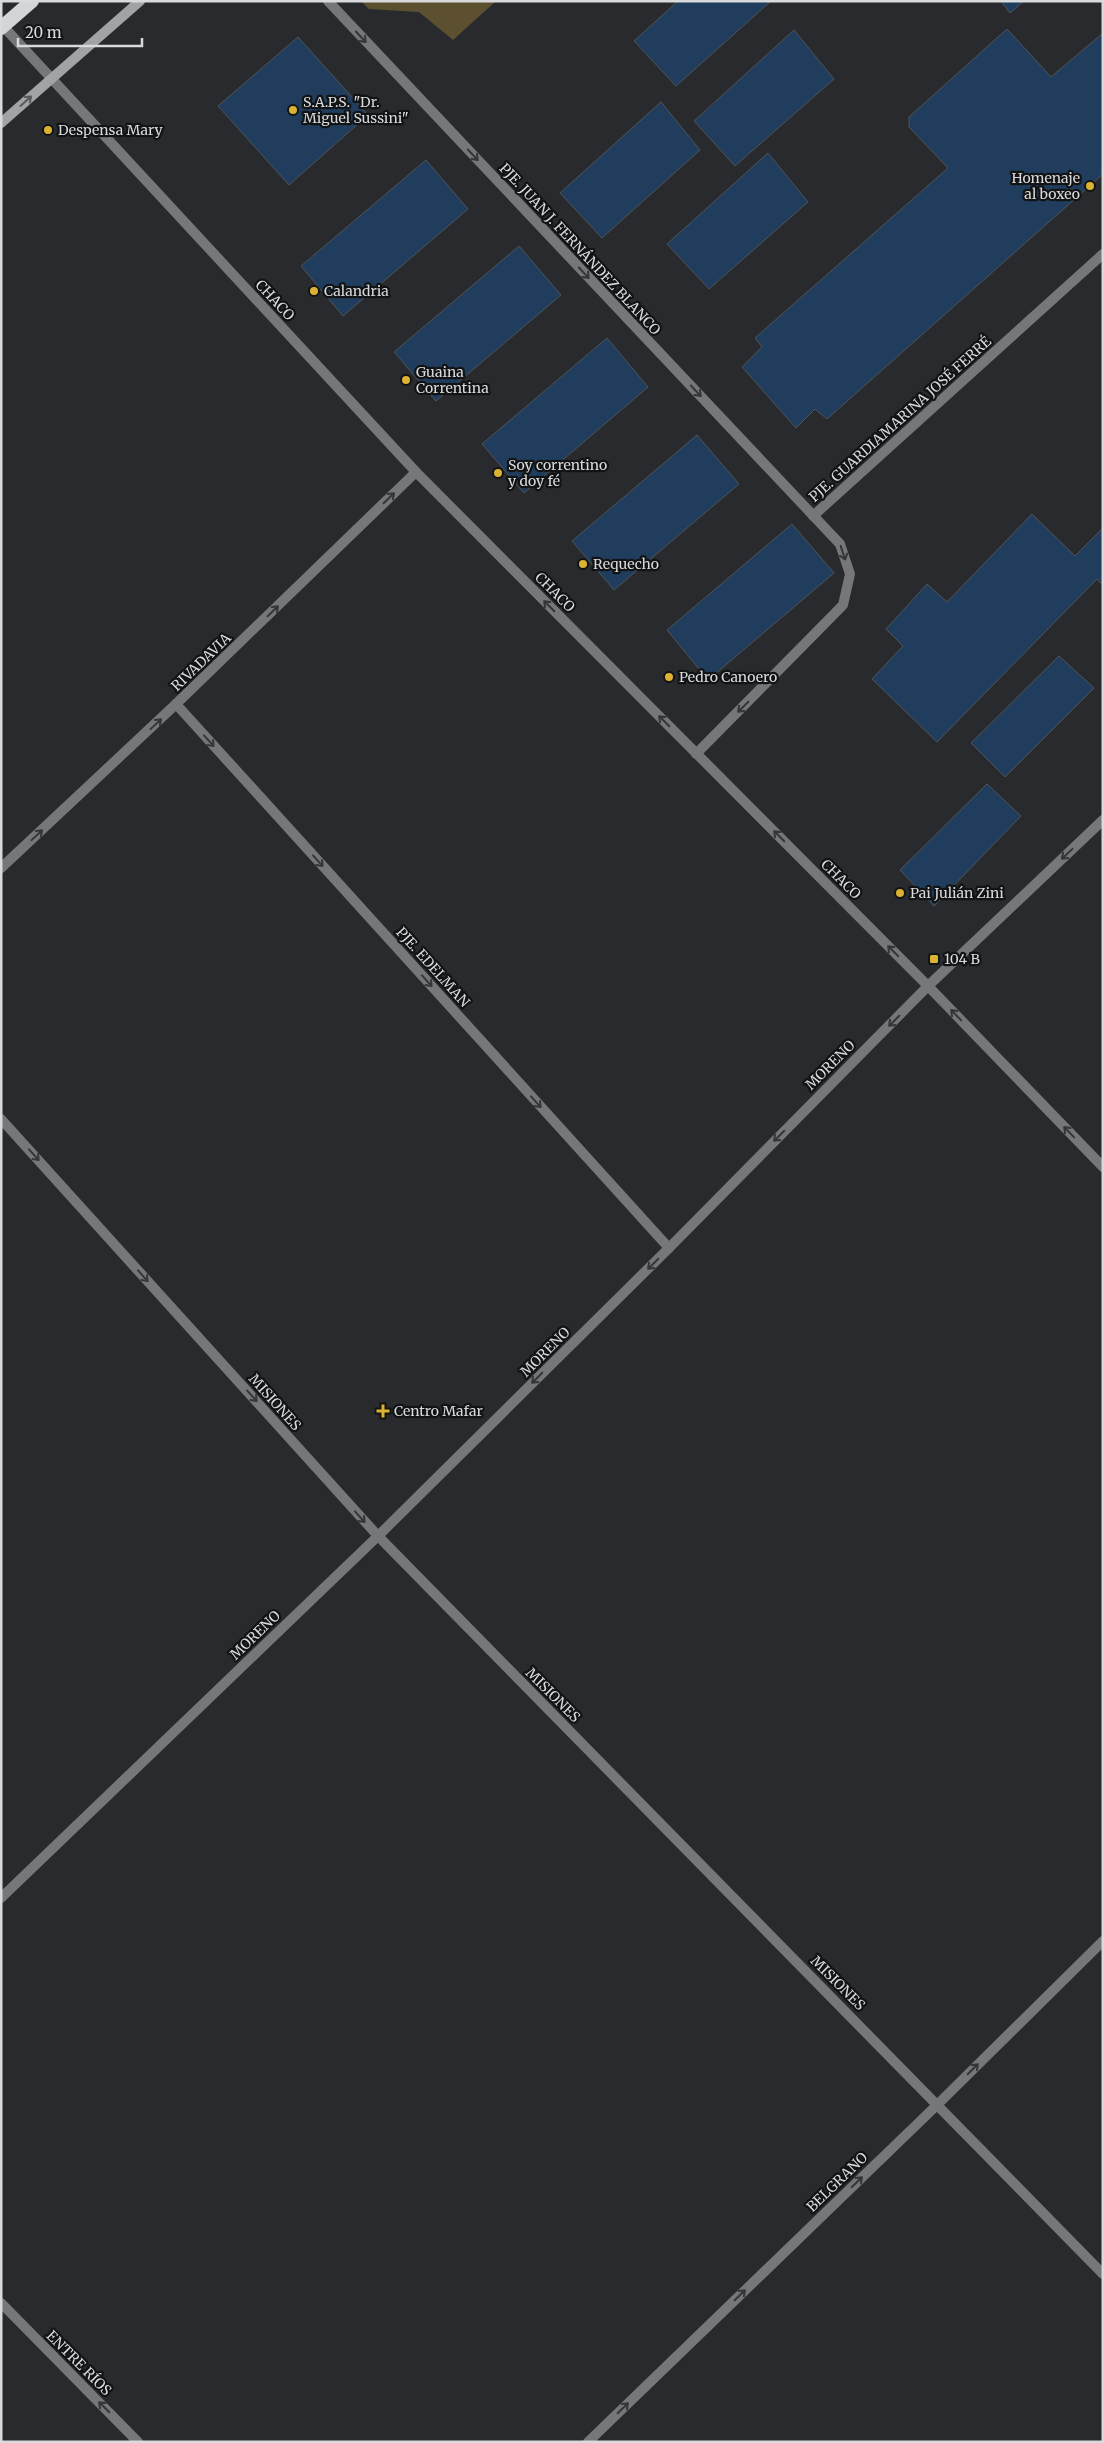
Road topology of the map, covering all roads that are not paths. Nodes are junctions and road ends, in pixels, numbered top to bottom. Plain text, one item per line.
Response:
1 (32, 1) edge
2 (140, 1) edge
3 (328, 1) edge
4 (2, 26) edge
5 (51, 79) junction
6 (1, 123) edge
7 (1103, 254) edge
8 (416, 472) junction
9 (813, 516) junction
10 (176, 704) junction
11 (696, 754) junction
12 (1103, 820) edge
13 (1, 868) edge
14 (928, 986) junction
15 (1, 1119) edge
16 (1103, 1167) edge
17 (669, 1248) junction
18 (378, 1536) junction
19 (1, 1898) edge
20 (1103, 1941) edge
21 (938, 2104) junction
22 (1103, 2274) edge
23 (1, 2303) edge
24 (138, 2442) edge
25 (588, 2442) edge

1 - 4 highway
2 - 5 main road
3 -> 9 street, PJE. JUAN J. FERNÁNDEZ BLANCO
4 - 5 street, CHACO
6 -> 5 main road
5 - 8 street, CHACO
7 - 9 street, PJE. GUARDIAMARINA JOSÉ FERRÉ
10 -> 8 street, RIVADAVIA
11 -> 8 street, CHACO
9 -> 11 street, PJE. GUARDIAMARINA JOSÉ FERRÉ
13 -> 10 street, RIVADAVIA
10 -> 17 street, PJE. EDELMAN
14 -> 11 street, CHACO
12 -> 14 street, MORENO
16 -> 14 street, CHACO
14 -> 17 street, MORENO
15 -> 18 street, MISIONES
17 -> 18 street, MORENO
18 - 19 street, MORENO
18 - 21 street, MISIONES
21 -> 20 street, BELGRANO
21 - 22 street, MISIONES
25 -> 21 street, BELGRANO
24 -> 23 street, ENTRE RÍOS

